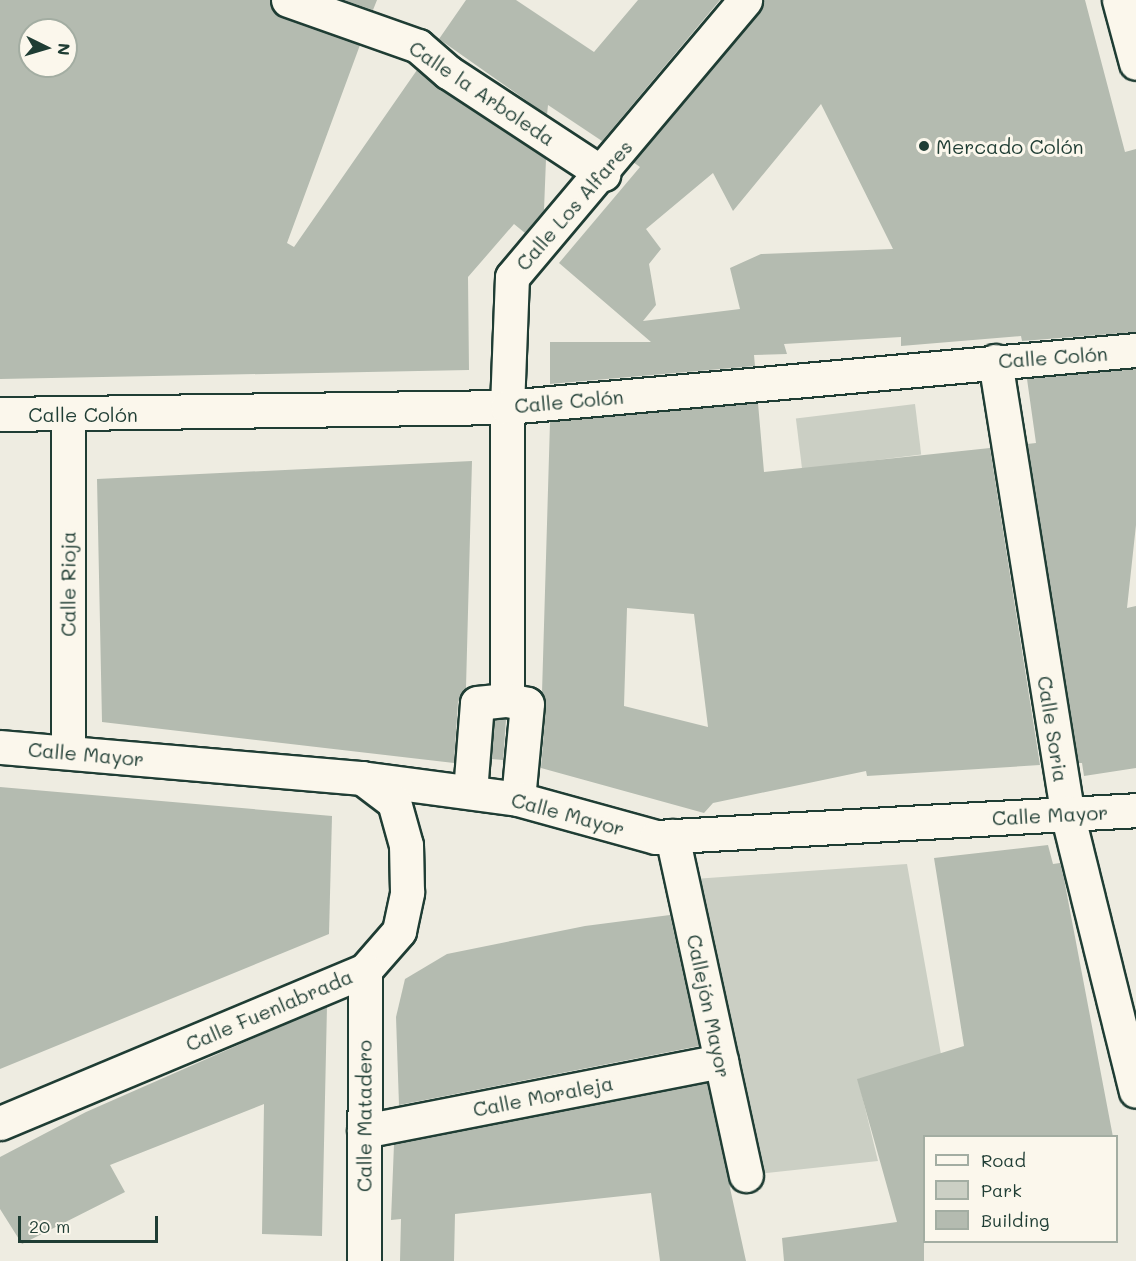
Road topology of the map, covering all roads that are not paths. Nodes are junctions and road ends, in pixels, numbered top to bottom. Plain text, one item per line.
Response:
1 (288, 0) edge
2 (745, 0) edge
3 (1119, 0) edge
4 (1136, 63) edge
5 (603, 174) junction
6 (1136, 350) edge
7 (995, 361) junction
8 (507, 407) junction
9 (0, 414) edge
10 (69, 415) junction
11 (507, 700) junction
12 (0, 747) edge
13 (68, 752) junction
14 (361, 778) junction
15 (470, 792) junction
16 (518, 799) junction
17 (1136, 810) edge
18 (1067, 813) junction
19 (672, 836) junction
20 (365, 970) junction
21 (721, 1061) junction
22 (1136, 1091) edge
23 (0, 1124) edge
24 (364, 1131) junction
25 (746, 1175) dead end
26 (363, 1261) edge

1 - 5 street, Calle la Arboleda
2 - 5 street, Calle Los Alfares
3 - 4 street
5 - 8 street, Calle Los Alfares
6 - 7 street, Calle Colón
7 - 8 street, Calle Colón
7 - 18 street, Calle Soria
8 - 10 street, Calle Colón
8 - 11 street, Calle Los Alfares
9 - 10 street, Calle Colón
10 - 13 street, Calle Rioja
11 - 15 street
11 - 16 street
12 - 13 street, Calle Mayor
13 - 14 street, Calle Mayor
14 - 15 street, Calle Mayor
14 - 20 street, Calle Fuenlabrada
15 - 16 street, Calle Mayor
16 - 19 street, Calle Mayor
17 - 18 street, Calle Mayor
18 - 19 street, Calle Mayor
18 - 22 street, Calle Soria
19 - 21 street, Callejón Mayor
20 - 23 street, Calle Fuenlabrada
20 - 24 street, Calle Matadero
21 - 24 street, Calle Moraleja
21 - 25 street, Callejón Mayor
24 - 26 street, Calle Matadero

